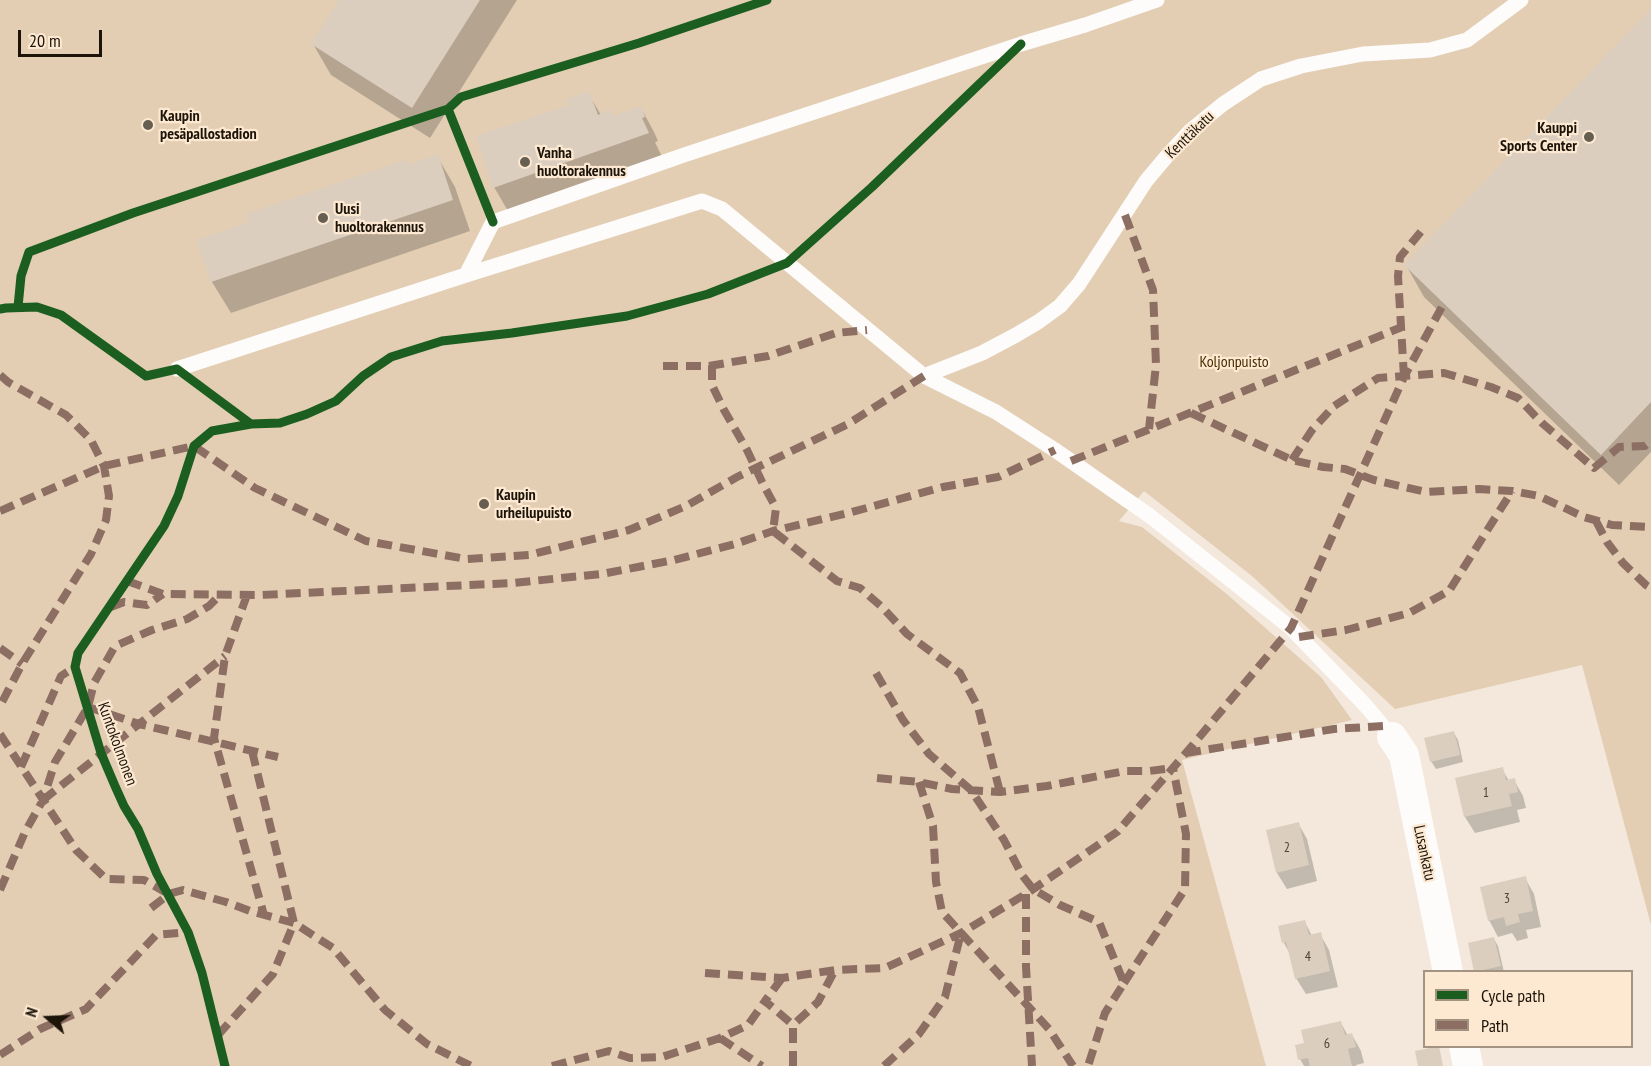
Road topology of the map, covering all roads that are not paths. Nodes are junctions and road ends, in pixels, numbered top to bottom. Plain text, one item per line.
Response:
1 (1157, 0) edge
2 (1521, 0) edge
3 (466, 275) junction
4 (177, 369) dead end
5 (924, 376) junction
6 (1392, 737) joint
7 (1448, 970) edge
8 (1464, 1048) edge
9 (1468, 1066) edge

1 - 3 lane
2 - 5 lane, Kenttäkatu
3 - 4 lane
3 - 5 lane
5 - 6 lane
6 - 7 street, Lusankatu
8 - 9 street

